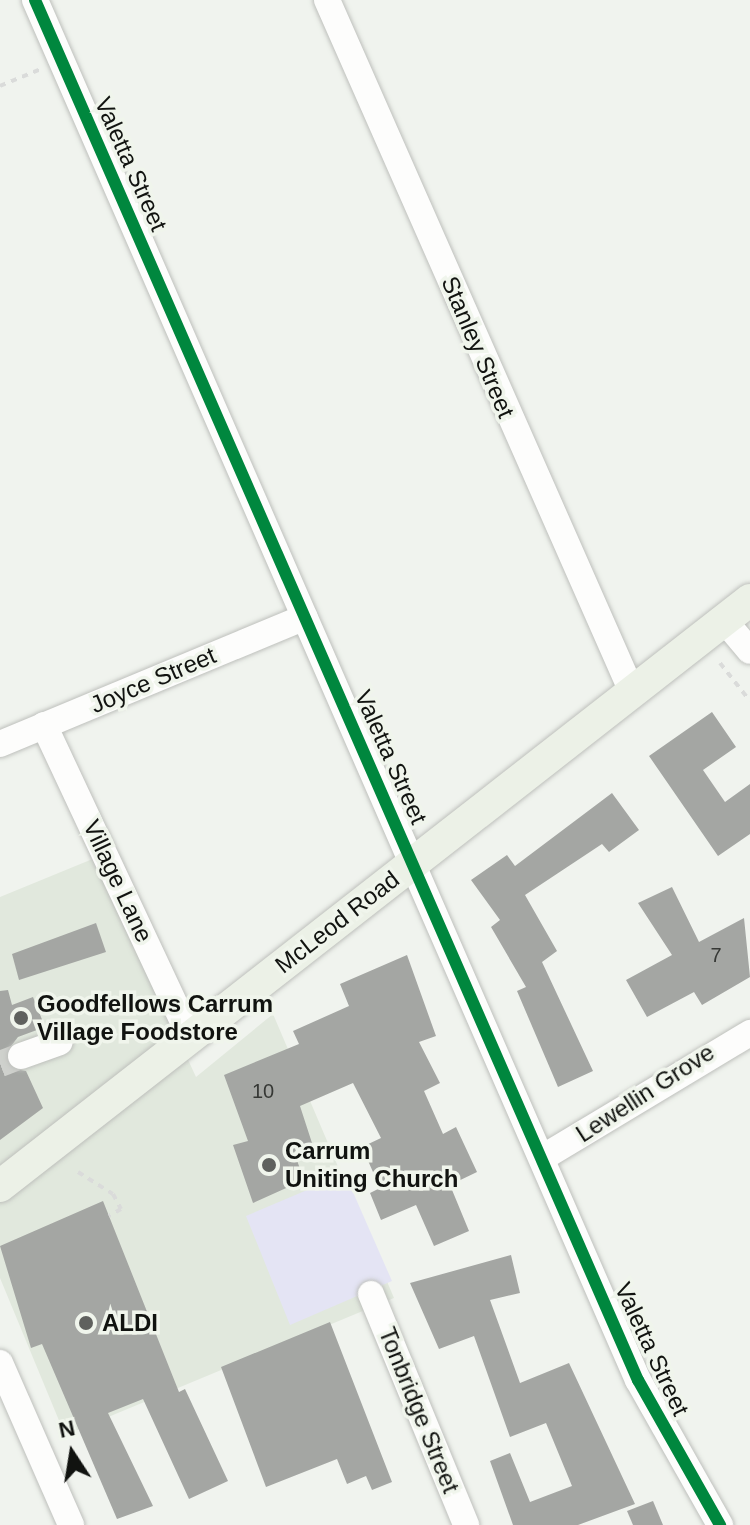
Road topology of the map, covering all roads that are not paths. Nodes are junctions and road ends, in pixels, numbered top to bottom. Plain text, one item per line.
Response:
1 (35, 0) edge
2 (327, 0) edge
3 (750, 600) edge
4 (305, 617) junction
5 (724, 620) junction
6 (750, 651) edge
7 (632, 692) junction
8 (44, 725) junction
9 (0, 744) edge
10 (413, 863) junction
11 (750, 1033) edge
12 (190, 1037) junction
13 (60, 1042) dead end
14 (21, 1056) tunnel mouth
15 (542, 1158) junction
16 (0, 1186) edge
17 (371, 1294) dead end
18 (0, 1363) edge
19 (71, 1525) edge
20 (466, 1525) edge
21 (720, 1525) edge

1 - 4 street, Valetta Street
2 - 7 street, Stanley Street
3 - 5 main road, McLeod Road
4 - 8 street, Joyce Street
4 - 10 street, Valetta Street
5 - 6 street
5 - 7 main road, McLeod Road
7 - 10 main road, McLeod Road
8 - 9 street, Joyce Street
8 - 12 street, Village Lane
10 - 12 main road, McLeod Road
10 - 15 street, Valetta Street
11 - 15 street, Lewellin Grove
12 - 16 main road, McLeod Road
13 - 14 street
15 - 21 street, Valetta Street
17 - 20 street, Tonbridge Street
18 - 19 street

